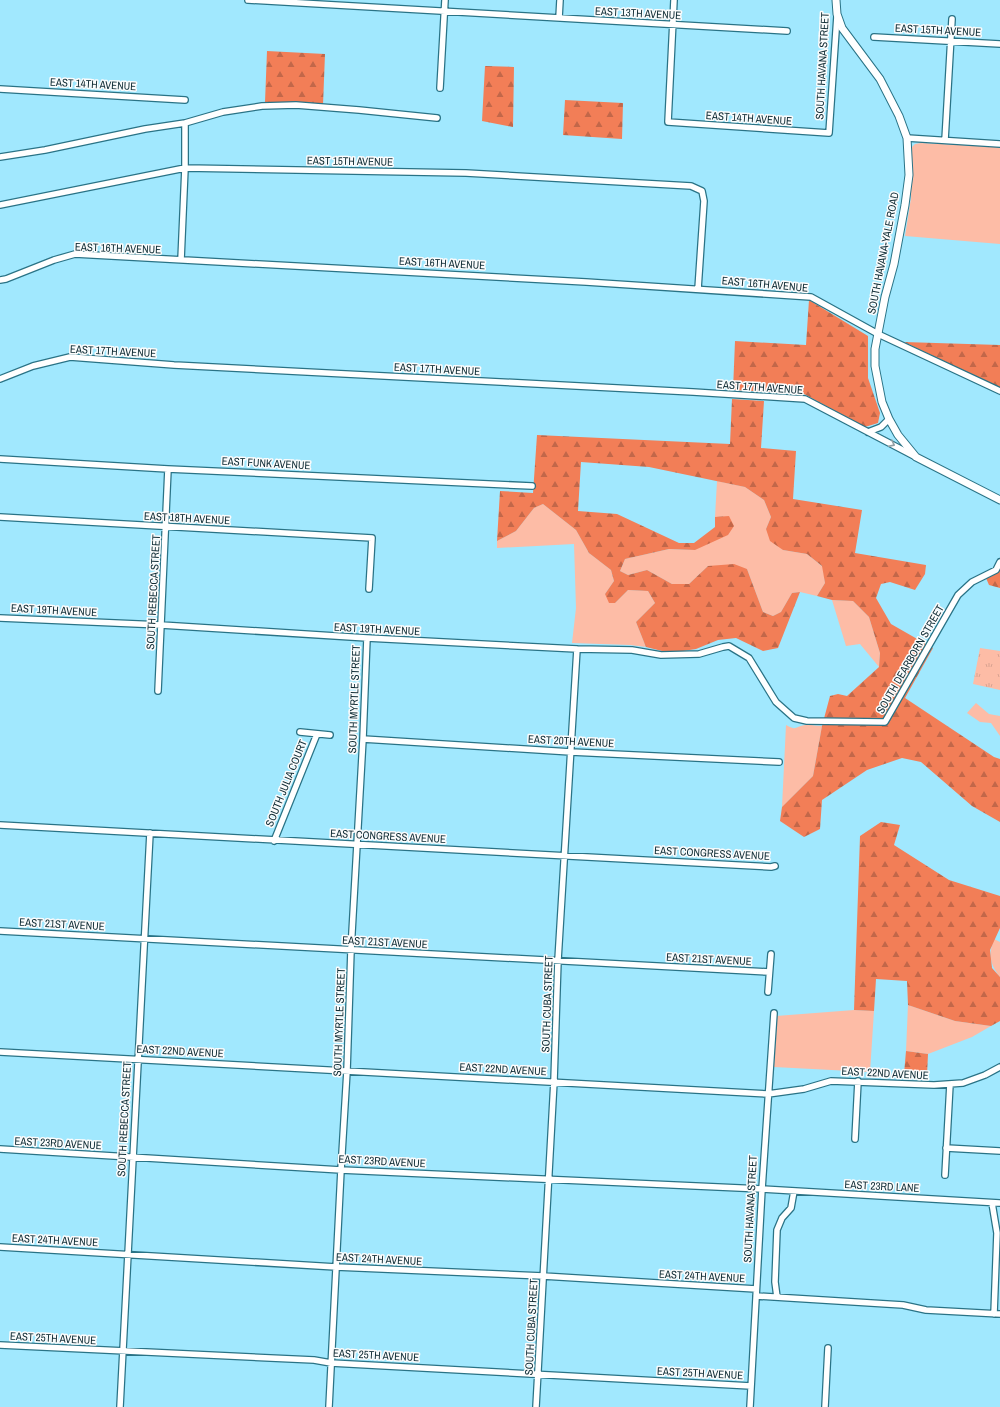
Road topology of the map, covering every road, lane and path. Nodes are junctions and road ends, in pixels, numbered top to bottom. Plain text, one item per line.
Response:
1 (248, 0) edge
2 (445, 0) edge
3 (560, 0) edge
4 (674, 0) edge
5 (836, 0) edge
6 (333, 3) edge
7 (445, 11) junction
8 (837, 14) junction
9 (559, 18) junction
10 (952, 19) dead end
11 (672, 25) junction
12 (787, 31) dead end
13 (874, 37) dead end
14 (951, 41) junction
15 (1000, 44) edge
16 (440, 88) dead end
17 (0, 89) edge
18 (185, 100) dead end
19 (437, 118) dead end
20 (185, 123) junction
21 (829, 133) joint
22 (907, 138) junction
23 (945, 140) junction
24 (1000, 144) edge
25 (0, 157) edge
26 (185, 168) junction
27 (0, 205) edge
28 (181, 260) junction
29 (0, 280) edge
30 (698, 289) junction
31 (878, 334) junction
32 (0, 379) edge
33 (1000, 391) edge
34 (889, 419) junction
35 (868, 432) junction
36 (916, 457) junction
37 (0, 459) edge
38 (168, 469) junction
39 (532, 486) dead end
40 (1000, 500) edge
41 (0, 517) edge
42 (166, 527) junction
43 (1000, 562) edge
44 (369, 589) dead end
45 (0, 618) edge
46 (161, 625) junction
47 (367, 638) junction
48 (577, 649) junction
49 (749, 658) joint
50 (158, 691) dead end
51 (300, 732) dead end
52 (317, 734) junction
53 (330, 735) dead end
54 (363, 739) junction
55 (571, 752) junction
56 (779, 762) dead end
57 (0, 825) edge
58 (150, 833) junction
59 (274, 841) junction
60 (357, 844) junction
61 (565, 855) junction
62 (775, 866) dead end
63 (0, 931) edge
64 (144, 938) junction
65 (351, 950) junction
66 (771, 954) dead end
67 (558, 960) junction
68 (769, 972) junction
69 (768, 992) dead end
70 (774, 1013) dead end
71 (0, 1052) edge
72 (138, 1059) junction
73 (1000, 1066) edge
74 (347, 1071) junction
75 (554, 1081) junction
76 (858, 1081) junction
77 (950, 1084) junction
78 (768, 1094) junction
79 (855, 1139) dead end
80 (946, 1148) junction
81 (0, 1149) edge
82 (1000, 1151) edge
83 (132, 1157) junction
84 (341, 1170) junction
85 (945, 1175) dead end
86 (549, 1179) junction
87 (762, 1189) junction
88 (794, 1191) junction
89 (992, 1203) junction
90 (1000, 1203) edge
91 (0, 1247) edge
92 (128, 1254) junction
93 (336, 1267) junction
94 (543, 1276) junction
95 (756, 1289) junction
96 (756, 1296) junction
97 (777, 1297) junction
98 (997, 1314) edge
99 (0, 1345) edge
100 (828, 1348) dead end
101 (122, 1351) junction
102 (331, 1363) junction
103 (538, 1374) junction
104 (751, 1386) junction
105 (120, 1407) edge
106 (329, 1407) edge
107 (536, 1407) edge
108 (750, 1407) edge
109 (825, 1407) edge

1 - 6 street, EAST 13TH AVENUE
2 - 7 street
3 - 9 street
4 - 11 street
5 - 8 street, SOUTH HAVANA STREET
6 - 7 street, EAST 13TH AVENUE
7 - 9 street, EAST 13TH AVENUE
7 - 16 street
8 - 21 street, SOUTH HAVANA STREET
8 - 22 street, SOUTH HAVANA-YALE ROAD
9 - 11 street, EAST 13TH AVENUE
10 - 14 street
11 - 12 street, EAST 13TH AVENUE
11 - 21 street, EAST 14TH AVENUE
13 - 14 street, EAST 15TH AVENUE
14 - 15 street, EAST 15TH AVENUE
14 - 23 street
17 - 18 street, EAST 14TH AVENUE
19 - 20 street
20 - 25 street
20 - 26 street
22 - 23 street
22 - 31 street, SOUTH HAVANA-YALE ROAD
23 - 24 street
26 - 27 street, EAST 15TH AVENUE
26 - 28 street
26 - 30 street, EAST 15TH AVENUE
28 - 29 street, EAST 16TH AVENUE
28 - 30 street, EAST 16TH AVENUE
30 - 31 street, EAST 16TH AVENUE
31 - 33 street, EAST 16TH AVENUE
31 - 34 street, SOUTH HAVANA-YALE ROAD
32 - 35 street, EAST 17TH AVENUE
34 - 35 street
34 - 36 street, SOUTH HAVANA-YALE ROAD
35 -> 36 street, EAST 17TH AVENUE
36 - 40 street
37 - 38 street, EAST FUNK AVENUE
38 - 39 street, EAST FUNK AVENUE
38 - 42 street, SOUTH REBECCA STREET
41 - 42 street, EAST 18TH AVENUE
42 - 44 street, EAST 18TH AVENUE
42 - 46 street, SOUTH REBECCA STREET
43 - 49 street, SOUTH DEARBORN STREET
45 - 46 street, EAST 19TH AVENUE
46 - 47 street, EAST 19TH AVENUE
46 - 50 street, SOUTH REBECCA STREET
47 - 48 street, EAST 19TH AVENUE
47 - 54 street, SOUTH MYRTLE STREET
48 - 49 street, EAST 19TH AVENUE
48 - 55 street, SOUTH CUBA STREET
51 - 52 street
52 - 53 street
52 - 59 street, SOUTH JULIA COURT
54 - 55 street, EAST 20TH AVENUE
54 - 60 street, SOUTH MYRTLE STREET
55 - 56 street, EAST 20TH AVENUE
55 - 61 street, SOUTH CUBA STREET
57 - 58 street, EAST CONGRESS AVENUE
58 - 59 street, EAST CONGRESS AVENUE
58 - 64 street, SOUTH REBECCA STREET
59 - 60 street, EAST CONGRESS AVENUE
60 - 61 street, EAST CONGRESS AVENUE
60 - 65 street, SOUTH MYRTLE STREET
61 - 62 street, EAST CONGRESS AVENUE
61 - 67 street, SOUTH CUBA STREET
63 - 64 street, EAST 21ST AVENUE
64 - 65 street, EAST 21ST AVENUE
64 - 72 street, SOUTH REBECCA STREET
65 - 67 street, EAST 21ST AVENUE
65 - 74 street, SOUTH MYRTLE STREET
66 - 68 street
67 - 68 street, EAST 21ST AVENUE
67 - 75 street, SOUTH CUBA STREET
68 - 69 street
70 - 78 street, SOUTH HAVANA STREET
71 - 72 street, EAST 22ND AVENUE
72 - 74 street, EAST 22ND AVENUE
72 - 83 street, SOUTH REBECCA STREET
73 - 77 street, EAST 22ND AVENUE
74 - 75 street, EAST 22ND AVENUE
74 - 84 street, SOUTH MYRTLE STREET
75 - 78 street, EAST 22ND AVENUE
75 - 86 street, SOUTH CUBA STREET
76 - 77 street, EAST 22ND AVENUE
76 - 78 street, EAST 22ND AVENUE
76 - 79 street
77 - 80 street
78 - 87 street, SOUTH HAVANA STREET
80 - 82 street
80 - 85 street
81 - 83 street, EAST 23RD AVENUE
83 - 84 street, EAST 23RD AVENUE
83 - 92 street, SOUTH REBECCA STREET
84 - 86 street, EAST 23RD AVENUE
84 - 93 street, SOUTH MYRTLE STREET
86 - 87 street, EAST 23RD AVENUE
86 - 94 street, SOUTH CUBA STREET
87 - 88 street, EAST 23RD LANE
87 - 95 street, SOUTH HAVANA STREET
88 - 89 street, EAST 23RD LANE
88 - 97 street
89 - 90 street, EAST 23RD LANE
89 - 98 street
91 - 92 street, EAST 24TH AVENUE
92 - 93 street, EAST 24TH AVENUE
92 - 101 street, SOUTH REBECCA STREET
93 - 94 street, EAST 24TH AVENUE
93 - 102 street, SOUTH MYRTLE STREET
94 - 95 street, EAST 24TH AVENUE
94 - 103 street, SOUTH CUBA STREET
95 - 96 street, SOUTH HAVANA STREET
96 - 97 street, EAST 24TH AVENUE
96 - 104 street, SOUTH HAVANA STREET
97 - 98 street, EAST 24TH AVENUE
99 - 101 street, EAST 25TH AVENUE
100 - 109 street
101 - 102 street, EAST 25TH AVENUE
101 - 105 street, SOUTH REBECCA STREET
102 - 103 street, EAST 25TH AVENUE
102 - 106 street, SOUTH MYRTLE STREET
103 - 104 street, EAST 25TH AVENUE
103 - 107 street, SOUTH CUBA STREET
104 - 108 street, SOUTH HAVANA STREET

